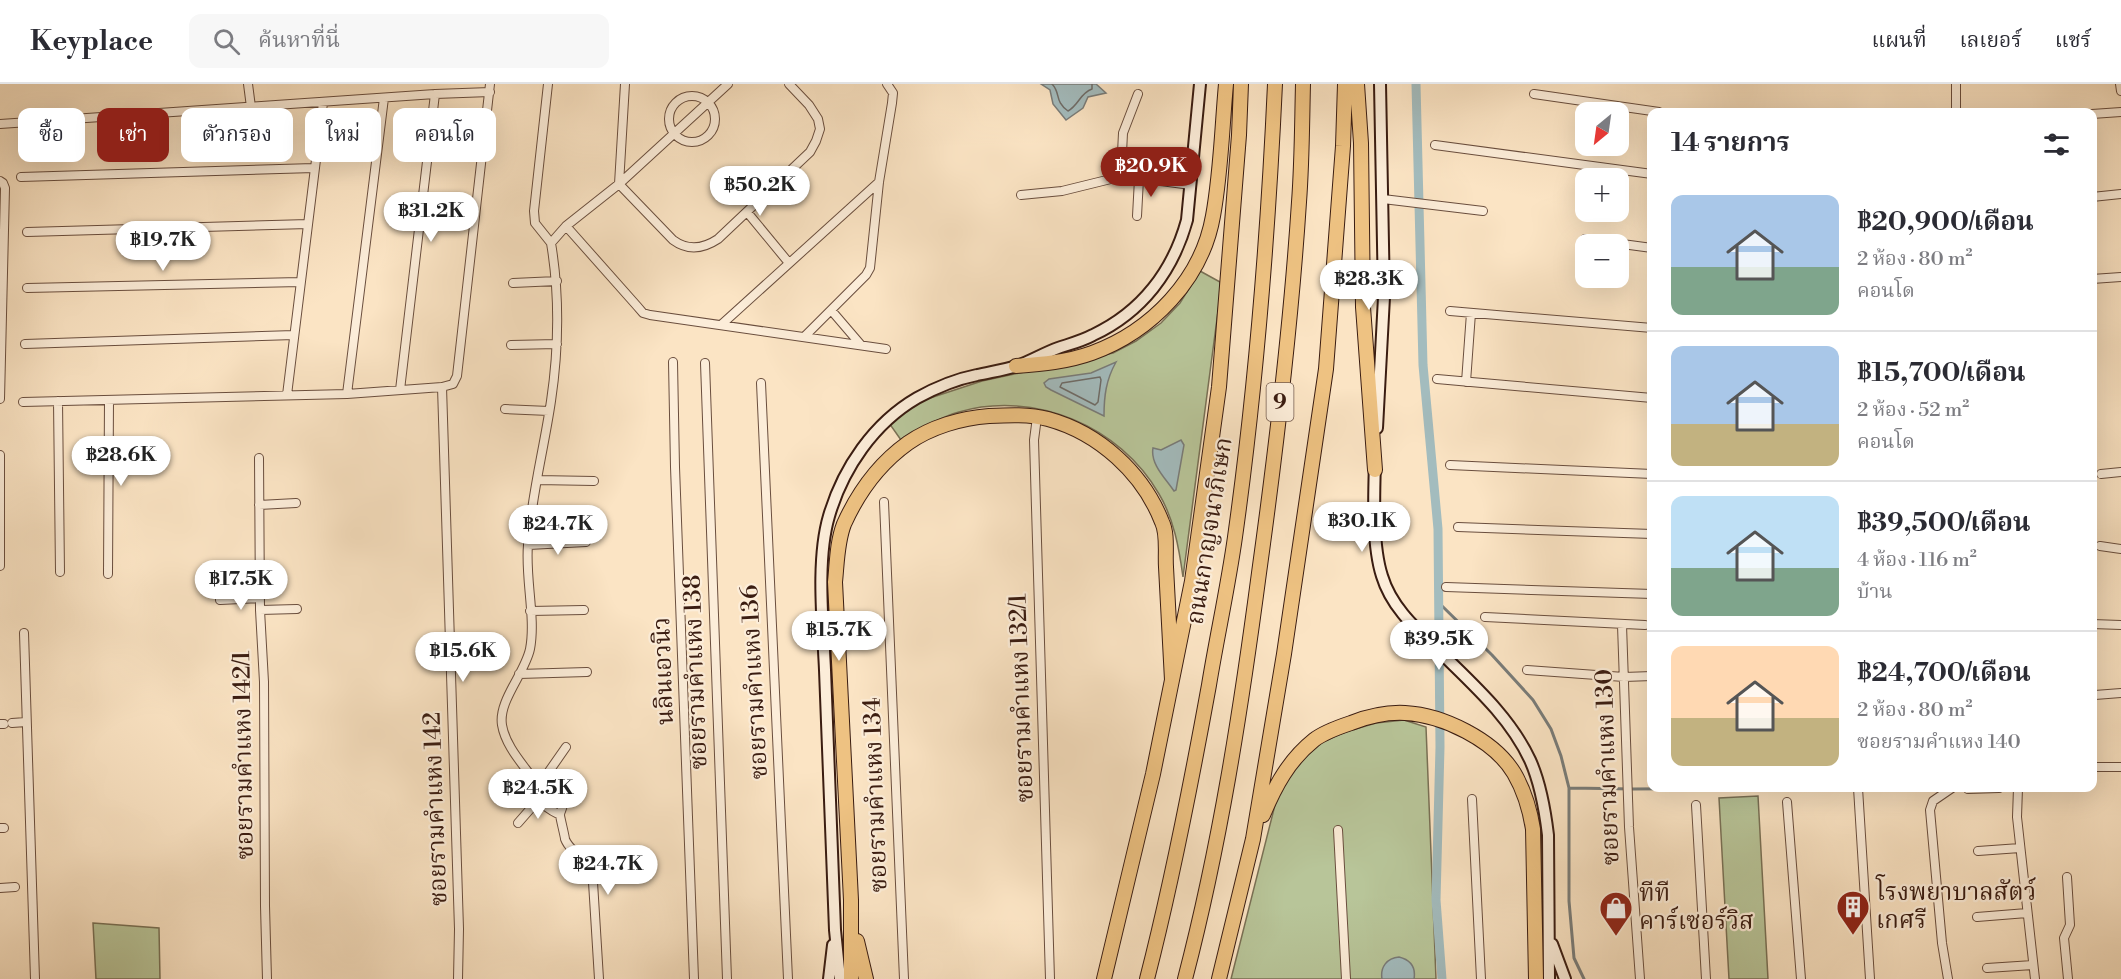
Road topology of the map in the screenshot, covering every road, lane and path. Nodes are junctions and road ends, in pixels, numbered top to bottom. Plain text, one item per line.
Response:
1 (248, 84) edge
2 (548, 84) edge
3 (625, 84) edge
4 (728, 84) edge
5 (789, 84) edge
6 (887, 84) edge
7 (1200, 84) edge
8 (1226, 84) edge
9 (1241, 84) edge
10 (1275, 84) edge
11 (1304, 84) edge
12 (1345, 84) edge
13 (1357, 84) edge
14 (1380, 84) edge
15 (1956, 84) edge
16 (2120, 84) edge
17 (490, 88) edge
18 (2121, 91) edge
19 (435, 94) junction
20 (1138, 94) dead end
21 (1534, 94) dead end
22 (384, 98) junction
23 (322, 103) junction
24 (707, 103) junction
25 (251, 107) junction
26 (1956, 108) edge
27 (1647, 110) edge
28 (2121, 112) edge
29 (2097, 114) edge
30 (0, 124) edge
31 (676, 132) junction
32 (1435, 145) dead end
33 (314, 168) junction
34 (1647, 173) edge
35 (1124, 176) junction
36 (21, 177) dead end
37 (1139, 179) junction
38 (0, 181) edge
39 (879, 182) junction
40 (620, 184) junction
41 (1191, 185) junction
42 (2121, 194) edge
43 (1021, 195) dead end
44 (2097, 196) edge
45 (1383, 199) junction
46 (1483, 211) dead end
47 (747, 212) junction
48 (1137, 216) dead end
49 (308, 224) junction
50 (566, 226) junction
51 (27, 232) dead end
52 (2, 240) edge
53 (551, 243) junction
54 (1629, 245) edge
55 (1647, 247) edge
56 (789, 263) junction
57 (2121, 277) edge
58 (2097, 279) edge
59 (557, 281) junction
60 (300, 282) junction
61 (513, 283) dead end
62 (27, 288) dead end
63 (1, 297) edge
64 (831, 310) junction
65 (1450, 311) dead end
66 (1471, 313) junction
67 (721, 325) junction
68 (1647, 328) edge
69 (294, 335) junction
70 (804, 337) junction
71 (25, 344) dead end
72 (557, 344) junction
73 (511, 345) dead end
74 (861, 345) junction
75 (886, 349) dead end
76 (1, 355) edge
77 (673, 362) dead end
78 (705, 363) dead end
79 (1016, 366) junction
80 (1437, 379) dead end
81 (1466, 382) junction
82 (761, 383) dead end
83 (442, 387) junction
84 (400, 390) junction
85 (347, 394) junction
86 (287, 395) junction
87 (1647, 398) edge
88 (0, 399) edge
89 (109, 399) junction
90 (58, 401) junction
91 (23, 402) dead end
92 (505, 409) dead end
93 (549, 411) junction
94 (1037, 417) junction
95 (0, 455) edge
96 (258, 458) dead end
97 (1450, 465) dead end
98 (1375, 470) junction
99 (2121, 472) edge
100 (1647, 474) edge
101 (2101, 474) dead end
102 (0, 476) edge
103 (537, 480) junction
104 (594, 481) dead end
105 (884, 502) dead end
106 (296, 503) dead end
107 (259, 505) junction
108 (1458, 526) dead end
109 (1647, 534) edge
110 (1, 535) edge
111 (586, 542) dead end
112 (528, 545) junction
113 (2100, 546) dead end
114 (2121, 549) edge
115 (0, 566) edge
116 (60, 572) dead end
117 (108, 574) dead end
118 (1446, 587) dead end
119 (1647, 594) edge
120 (260, 598) junction
121 (220, 600) dead end
122 (297, 609) dead end
123 (260, 610) junction
124 (584, 610) dead end
125 (530, 611) junction
126 (1485, 617) dead end
127 (1622, 624) junction
128 (2097, 624) edge
129 (1645, 625) dead end
130 (2121, 626) edge
131 (24, 633) dead end
132 (1527, 670) dead end
133 (587, 672) dead end
134 (519, 674) junction
135 (1647, 676) edge
136 (1624, 677) junction
137 (1172, 680) junction
138 (2121, 693) edge
139 (2097, 695) edge
140 (26, 722) junction
141 (5, 723) edge
142 (566, 747) dead end
143 (2097, 767) edge
144 (2121, 767) edge
145 (531, 776) junction
146 (543, 780) junction
147 (1858, 792) edge
148 (1946, 792) edge
149 (2018, 792) edge
150 (539, 799) junction
151 (1472, 799) dead end
152 (1787, 802) dead end
153 (1696, 805) dead end
154 (560, 815) junction
155 (518, 823) dead end
156 (1338, 830) dead end
157 (1253, 839) junction
158 (2020, 848) junction
159 (1978, 850) dead end
160 (2067, 877) dead end
161 (15, 887) dead end
162 (0, 888) edge
163 (851, 900) junction
164 (2027, 913) junction
165 (1977, 917) dead end
166 (1548, 929) junction
167 (835, 930) junction
168 (1535, 950) junction
169 (2033, 964) junction
170 (1986, 968) dead end
171 (35, 979) edge
172 (267, 979) edge
173 (458, 979) edge
174 (599, 979) edge
175 (694, 979) edge
176 (727, 979) edge
177 (788, 979) edge
178 (829, 979) edge
179 (840, 979) edge
180 (851, 979) edge
181 (866, 979) edge
182 (903, 979) edge
183 (1050, 979) edge
184 (1104, 979) edge
185 (1147, 979) edge
186 (1185, 979) edge
187 (1219, 979) edge
188 (1346, 979) edge
189 (1481, 979) edge
190 (1526, 979) edge
191 (1536, 979) edge
192 (1549, 979) edge
193 (1565, 979) edge
194 (1640, 979) edge
195 (1706, 979) edge
196 (1801, 979) edge
197 (1870, 979) edge
198 (1948, 979) edge
199 (2035, 979) edge
200 (2068, 979) edge

1 - 25 street
2 - 53 street
3 - 40 street
4 - 24 street
5 - 47 street
6 - 39 street
7 - 41 main road
8 - 79 highway
9 - 137 highway
10 - 185 highway, ถนนกาญจนาภิเษก / 9
11 - 186 highway, 9
12 - 157 highway
13 - 98 highway
14 - 45 main road
15 - 26 street
16 - 18 street
17 - 19 street
17 - 83 street
19 - 22 street
19 - 84 street
20 - 35 street
21 - 27 street
22 - 23 street
22 - 85 street
23 - 25 street
23 - 33 street
24 - 31 street
24 - 31 street
24 - 31 street
25 - 30 street
28 - 29 street
31 - 40 street
32 - 34 street
33 - 36 street
33 - 49 street
35 - 37 street
35 - 43 street
37 - 41 street
37 - 48 street
38 - 52 street
39 - 56 street
39 - 64 street
40 - 47 street
40 - 50 street
41 - 79 main road
42 - 44 street
45 - 46 street
45 - 98 main road
47 - 56 street
49 - 51 street
49 - 60 street
50 - 53 street
50 - 67 street
52 - 63 street
53 - 59 street
54 - 55 street
56 - 67 street
57 - 58 street
59 - 61 street
59 - 72 street
60 - 62 street
60 - 69 street
63 - 76 street
64 - 70 street
64 - 74 street
65 - 66 street
66 - 68 street
66 - 81 street
67 - 70 street
69 - 71 street
69 - 86 street
70 - 74 street
72 - 73 street
72 - 93 street
74 - 75 street
76 - 88 street
77 - 175 street, นลินเอวนิว
78 - 176 street, ซอยรามคำแหง 138
79 - 167 main road
80 - 81 street
81 - 87 street
82 - 177 street, ซอยรามคำแหง 136
83 - 84 street
83 - 173 street, ซอยรามคำแหง 142
84 - 85 street
85 - 86 street
86 - 89 street
89 - 90 street
89 - 117 street
90 - 91 street
90 - 116 street
92 - 93 street
93 - 103 street
94 - 137 highway
94 - 163 highway
94 - 183 street, ซอยรามคำแหง 132/1
95 - 102 street
96 - 107 street, ซอยรามคำแหง 142/1
97 - 100 street
98 - 166 main road
99 - 101 street
102 - 110 street
103 - 104 street
103 - 112 street
105 - 182 street, ซอยรามคำแหง 134
106 - 107 street
107 - 120 street, ซอยรามคำแหง 142/1
108 - 109 street
110 - 115 street
111 - 112 street
112 - 125 street
113 - 114 street
118 - 119 street
120 - 121 street
120 - 123 street, ซอยรามคำแหง 142/1
122 - 123 street
123 - 172 street, ซอยรามคำแหง 142/1
124 - 125 street
125 - 134 street
126 - 127 street
127 - 129 street
127 - 136 street, ซอยรามคำแหง 130
128 - 130 street
131 - 140 street
132 - 136 street
133 - 134 street
134 - 145 street
135 - 136 street
136 - 194 street, ซอยรามคำแหง 130
137 - 184 highway
138 - 139 street
140 - 141 street
140 - 171 street
142 - 146 street
143 - 144 street
145 - 146 street
145 - 150 street
146 - 154 street
147 - 197 street
148 - 198 street
149 - 158 street
150 - 154 street
150 - 155 street
151 - 189 street
152 - 196 street
153 - 195 street
154 - 174 street
156 - 188 street
157 - 168 highway
157 - 187 highway
158 - 159 street
158 - 164 street
160 - 200 street
161 - 162 street
163 - 180 highway
163 - 181 highway
164 - 165 street
164 - 169 street
166 - 192 main road
166 - 193 main road
167 - 178 main road
167 - 179 main road
168 - 190 highway
168 - 191 highway
169 - 170 street
169 - 199 street

